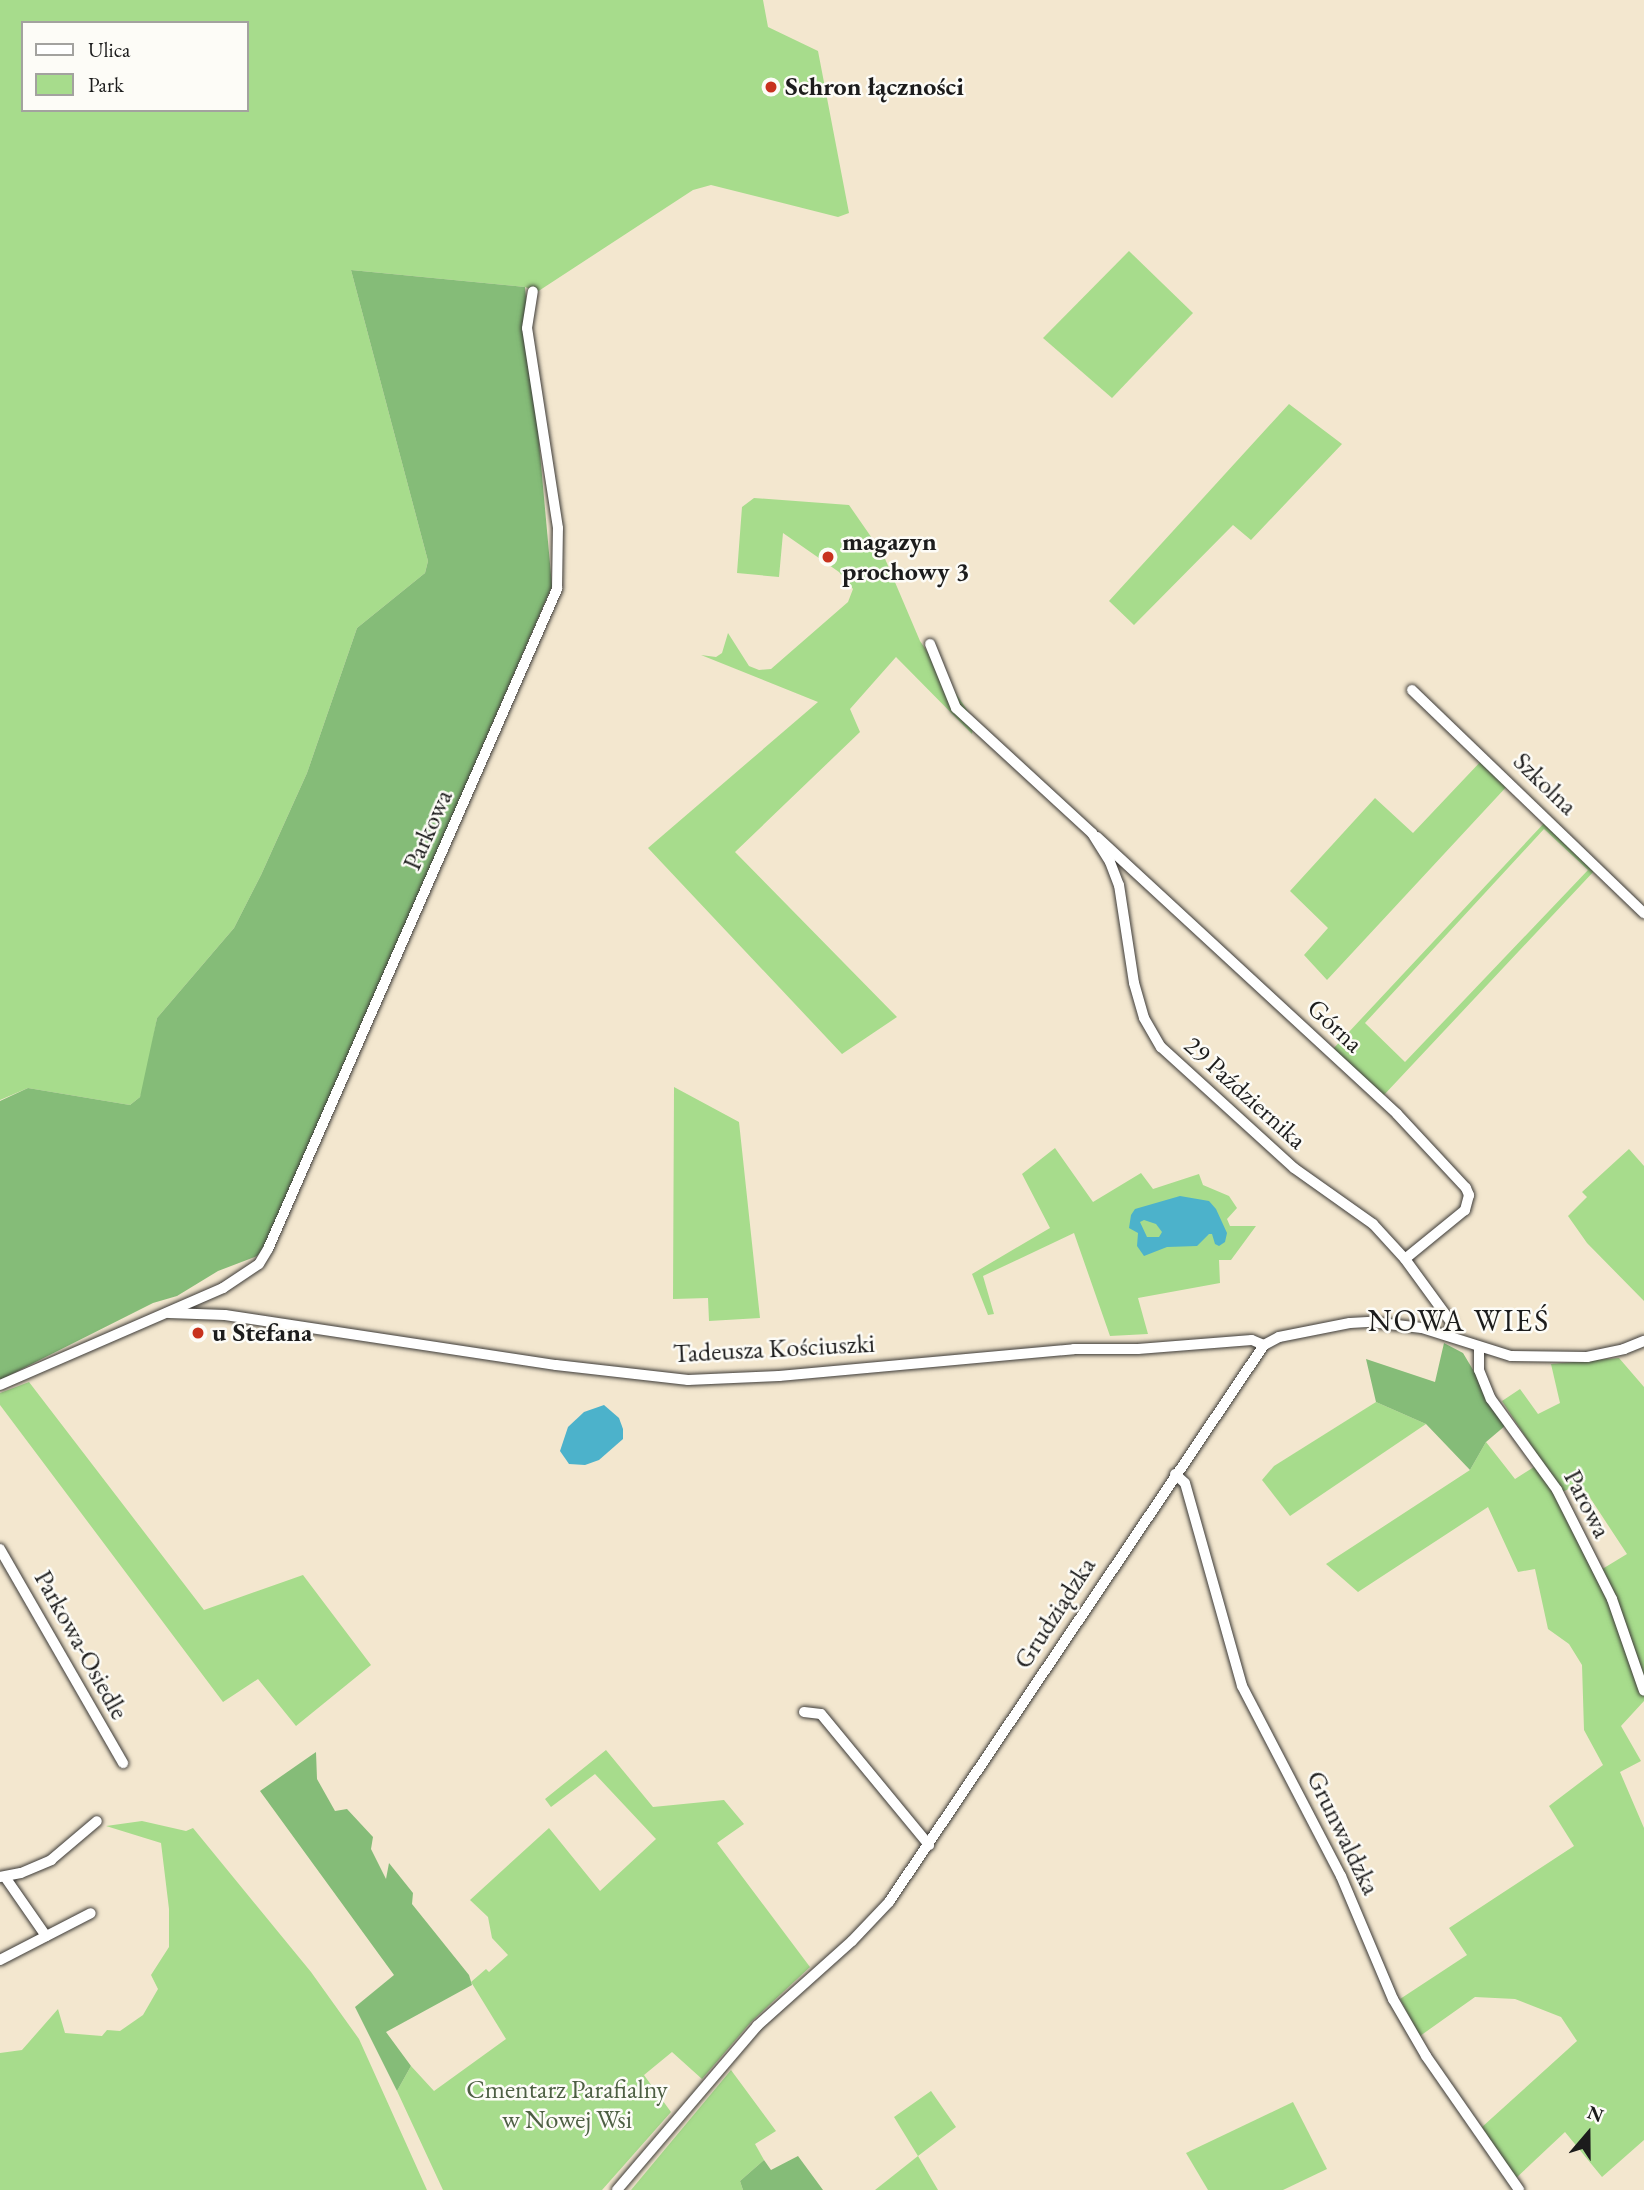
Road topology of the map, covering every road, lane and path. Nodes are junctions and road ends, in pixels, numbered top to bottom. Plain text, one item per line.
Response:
1 (533, 291) dead end
2 (930, 644) dead end
3 (1412, 690) dead end
4 (1094, 837) junction
5 (1644, 912) edge
6 (1405, 1259) junction
7 (163, 1313) junction
8 (1450, 1336) junction
9 (1644, 1341) edge
10 (1264, 1345) junction
11 (1479, 1347) junction
12 (0, 1385) edge
13 (1175, 1474) junction
14 (0, 1549) edge
15 (1644, 1691) edge
16 (804, 1712) dead end
17 (123, 1763) dead end
18 (97, 1821) dead end
19 (929, 1845) junction
20 (3, 1877) edge
21 (91, 1913) dead end
22 (46, 1936) junction
23 (0, 1960) edge
24 (617, 2190) edge
25 (1519, 2190) edge

1 - 7 street, Parkowa
2 - 4 street, 29 Października
3 - 5 street, Szkolna
4 - 6 street, 29 Października
4 - 6 street, Górna
6 - 8 street, 29 Października
7 - 10 street, Tadeusza Kościuszki
7 - 12 street, Parkowa
8 - 10 street
8 - 11 street
9 - 11 street
10 - 13 street, Grudziądzka
11 - 15 street, Parowa
13 - 19 street, Grudziądzka
13 - 25 street, Grunwaldzka
14 - 17 street, Parkowa-Osiedle
16 - 19 street
18 - 20 street
19 - 24 street, Grudziądzka
20 - 22 street
21 - 22 street
22 - 23 street

